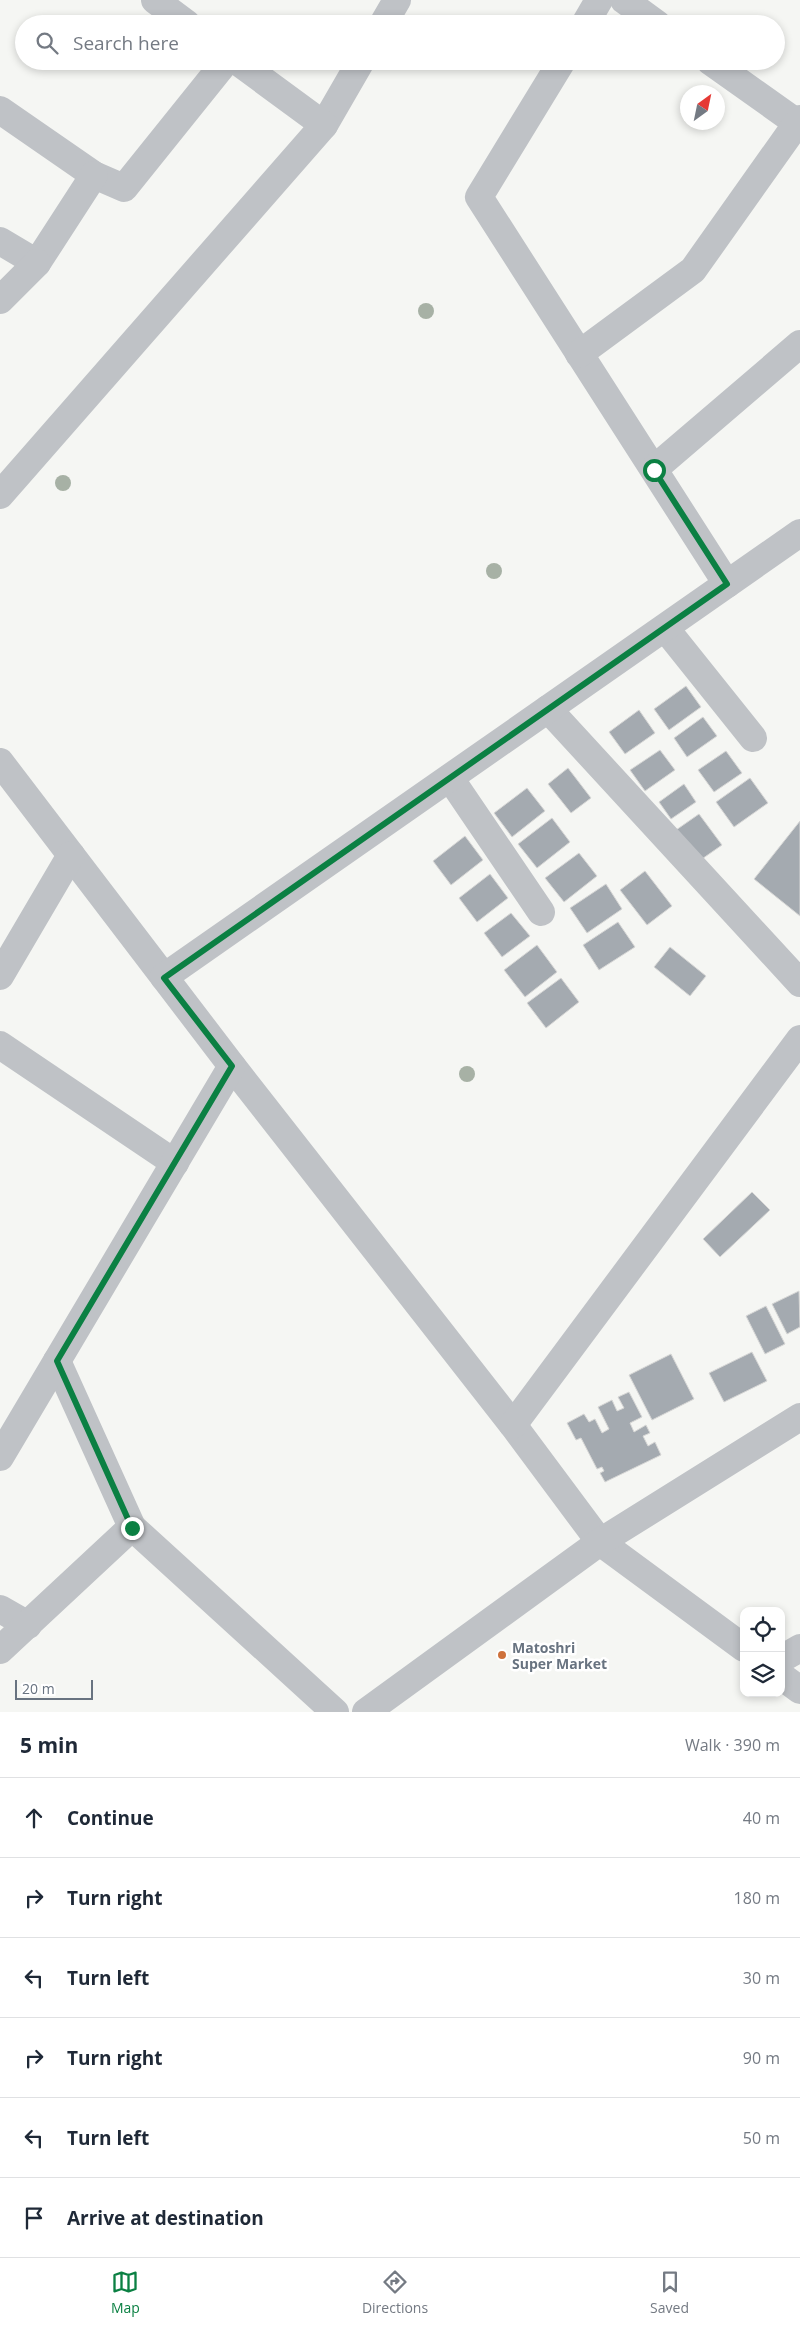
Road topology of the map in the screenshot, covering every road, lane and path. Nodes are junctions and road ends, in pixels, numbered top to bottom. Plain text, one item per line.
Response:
1 (155, 0) edge
2 (397, 0) edge
3 (599, 0) edge
4 (624, 0) edge
5 (175, 15) edge
6 (388, 15) edge
7 (590, 15) edge
8 (645, 15) edge
9 (219, 70) edge
10 (249, 70) edge
11 (356, 70) edge
12 (557, 70) edge
13 (723, 70) edge
14 (0, 110) edge
15 (799, 123) edge
16 (324, 125) junction
17 (94, 175) junction
18 (0, 241) edge
19 (37, 263) junction
20 (0, 300) edge
21 (800, 344) edge
22 (579, 354) junction
23 (654, 470) junction
24 (0, 495) edge
25 (800, 533) edge
26 (727, 584) junction
27 (665, 628) junction
28 (548, 709) junction
29 (753, 738) dead end
30 (0, 762) edge
31 (450, 778) junction
32 (71, 855) junction
33 (541, 912) dead end
34 (0, 976) edge
35 (164, 978) junction
36 (800, 983) edge
37 (800, 1039) edge
38 (0, 1045) edge
39 (232, 1066) junction
40 (175, 1163) junction
41 (57, 1361) junction
42 (800, 1416) edge
43 (514, 1425) junction
44 (0, 1457) edge
45 (132, 1528) junction
46 (600, 1542) junction
47 (0, 1609) edge
48 (28, 1625) junction
49 (740, 1645) edge
50 (800, 1648) edge
51 (0, 1650) edge
52 (785, 1657) edge
53 (785, 1679) edge
54 (800, 1690) edge
55 (335, 1712) edge
56 (366, 1712) edge

1 - 5 street
2 - 6 street
3 - 7 street
4 - 8 street
9 - 17 street
10 - 16 street
11 - 16 street
12 - 22 street
13 - 15 street
14 - 17 street
15 - 22 street
16 - 24 street
17 - 19 street
18 - 19 street
19 - 20 street
21 - 23 street
22 - 23 street
23 - 26 street
25 - 26 street
26 - 27 street
27 - 28 street
27 - 29 street
28 - 31 street
28 - 36 street
30 - 32 street
31 - 33 street
31 - 35 street
32 - 34 street
32 - 35 street
35 - 39 street
37 - 43 street
38 - 40 street
39 - 40 street
39 - 43 street
40 - 41 street
41 - 44 street
41 - 45 street
42 - 46 street
43 - 46 street
45 - 48 street
45 - 55 street
46 - 49 street
46 - 56 street
47 - 48 street
48 - 51 street
50 - 52 street
53 - 54 street

